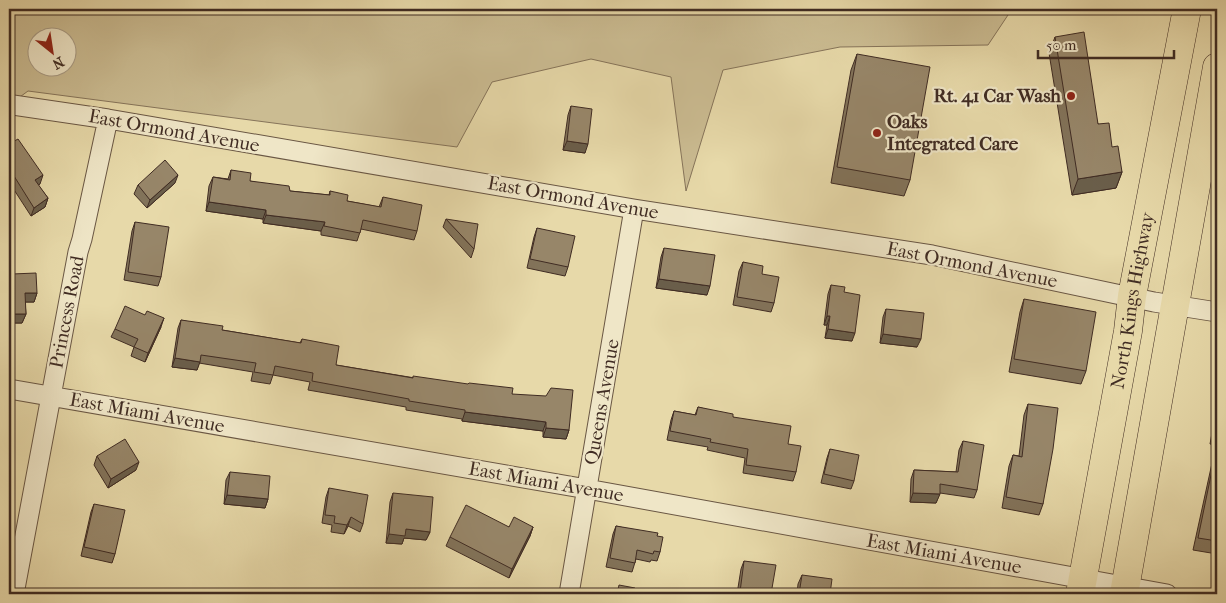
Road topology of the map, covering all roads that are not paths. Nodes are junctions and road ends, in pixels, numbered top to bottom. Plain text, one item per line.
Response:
1 (1187, 9) edge
2 (1217, 67) edge
3 (13, 105) dead end
4 (108, 119) junction
5 (634, 209) junction
6 (1132, 296) junction
7 (1174, 305) junction
8 (1217, 312) edge
9 (9, 389) edge
10 (50, 396) junction
11 (587, 489) junction
12 (1081, 587) edge
13 (1125, 590) edge
14 (14, 594) edge
15 (569, 594) edge
16 (1167, 594) edge

1 - 6 main road, North Kings Highway
2 - 7 main road
3 - 4 street, East Ormond Avenue
4 - 5 street, East Ormond Avenue
4 - 10 street, Princess Road
5 - 6 street, East Ormond Avenue
5 - 11 street, Queens Avenue
6 - 7 street, East Ormond Avenue
6 - 12 main road, North Kings Highway
7 - 8 street, East Ormond Avenue
7 - 13 main road
9 - 10 street, East Miami Avenue
10 - 11 street, East Miami Avenue
10 - 14 street, Princess Road
11 - 12 street, East Miami Avenue
11 - 15 street, Queens Avenue
12 - 13 street, East Miami Avenue
13 - 16 street, East Miami Avenue

